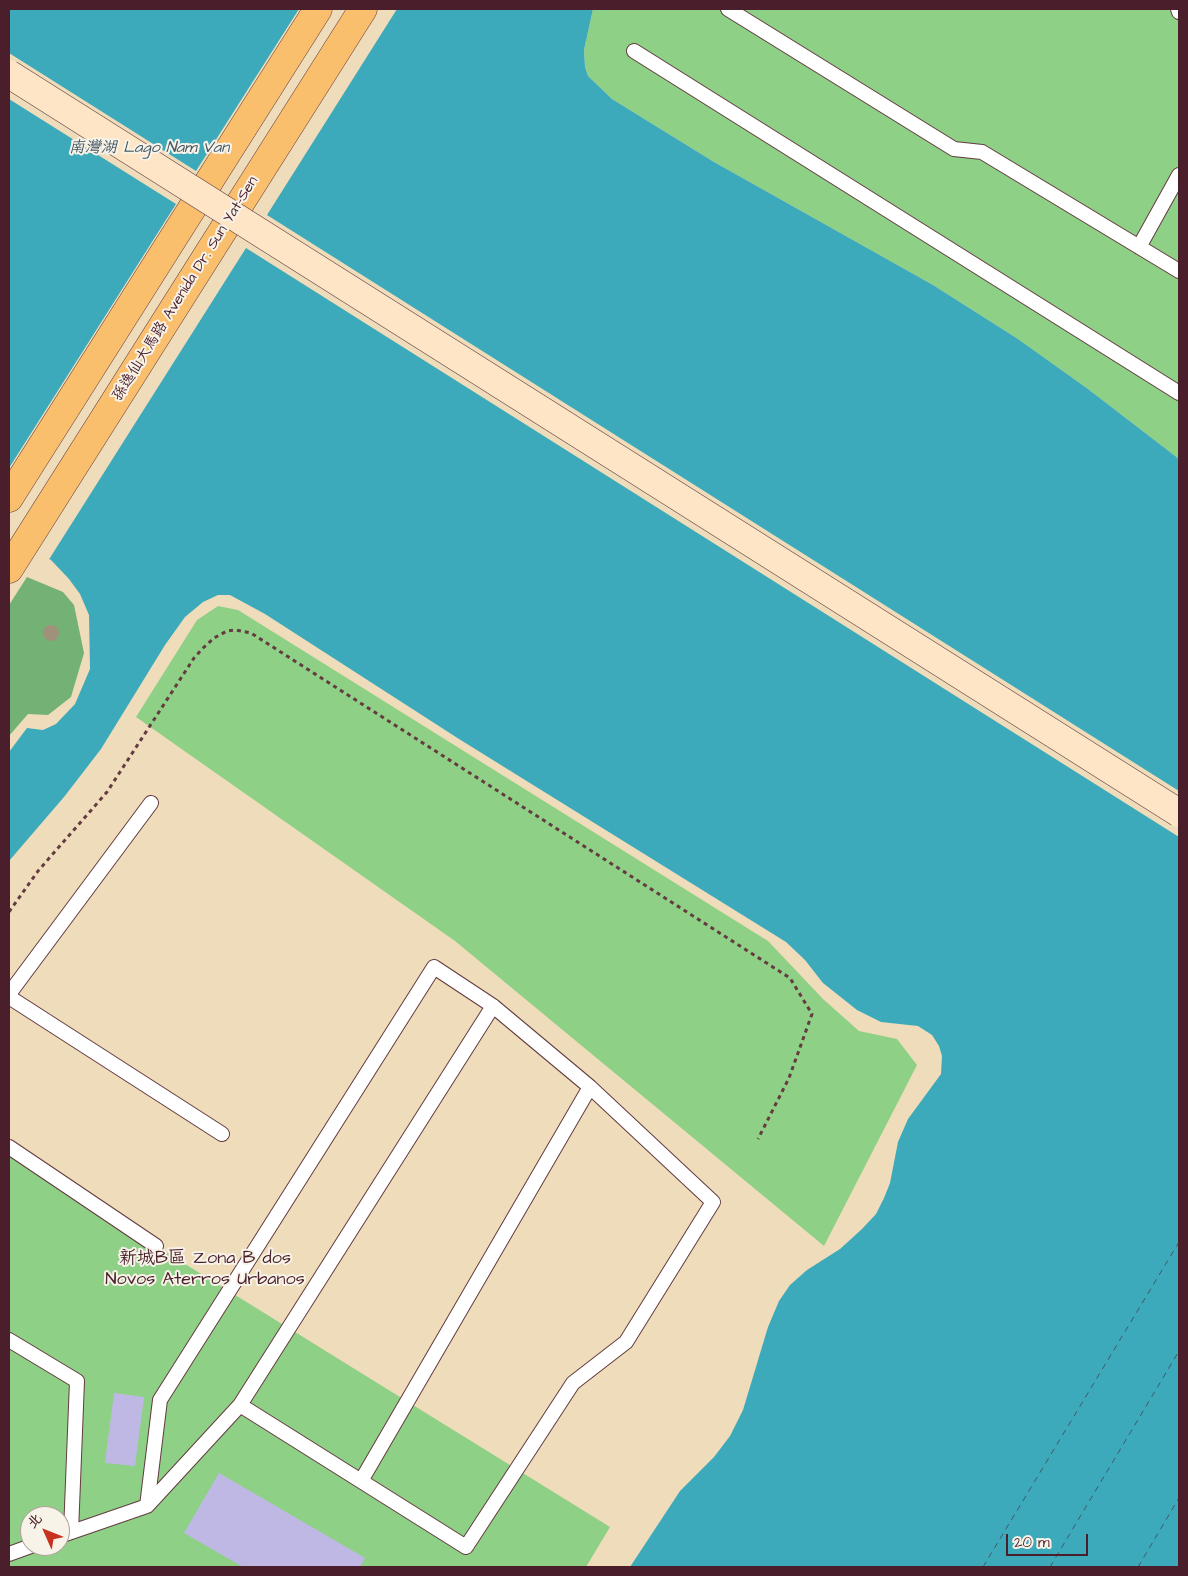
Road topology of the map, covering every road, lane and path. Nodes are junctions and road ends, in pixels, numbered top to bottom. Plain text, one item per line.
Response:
1 (318, 9) edge
2 (363, 9) edge
3 (728, 9) edge
4 (634, 51) dead end
5 (9, 74) edge
6 (1179, 175) edge
7 (1139, 247) junction
8 (1179, 271) edge
9 (1179, 393) edge
10 (9, 498) edge
11 (11, 565) edge
12 (152, 802) dead end
13 (1179, 813) edge
14 (9, 912) edge
15 (9, 996) edge
16 (493, 1006) junction
17 (590, 1087) junction
18 (222, 1134) dead end
19 (758, 1139) dead end
20 (9, 1147) edge
21 (156, 1246) dead end
22 (9, 1340) edge
23 (240, 1405) junction
24 (361, 1481) junction
25 (68, 1506) edge
26 (147, 1506) junction
27 (70, 1533) edge

1 - 10 main road
2 - 11 main road, 孫逸仙大馬路 Avenida Dr. Sun Yat-Sen
3 - 7 lane
4 - 9 lane
5 - 13 main road, bridge
6 - 7 lane
7 - 8 lane
12 - 15 lane
14 - 19 path
15 - 18 lane
16 - 17 lane
16 - 23 lane
16 - 26 lane
17 - 24 lane
17 - 24 lane
20 - 21 lane
22 - 25 lane
23 - 24 lane
23 - 26 lane
26 - 27 lane

